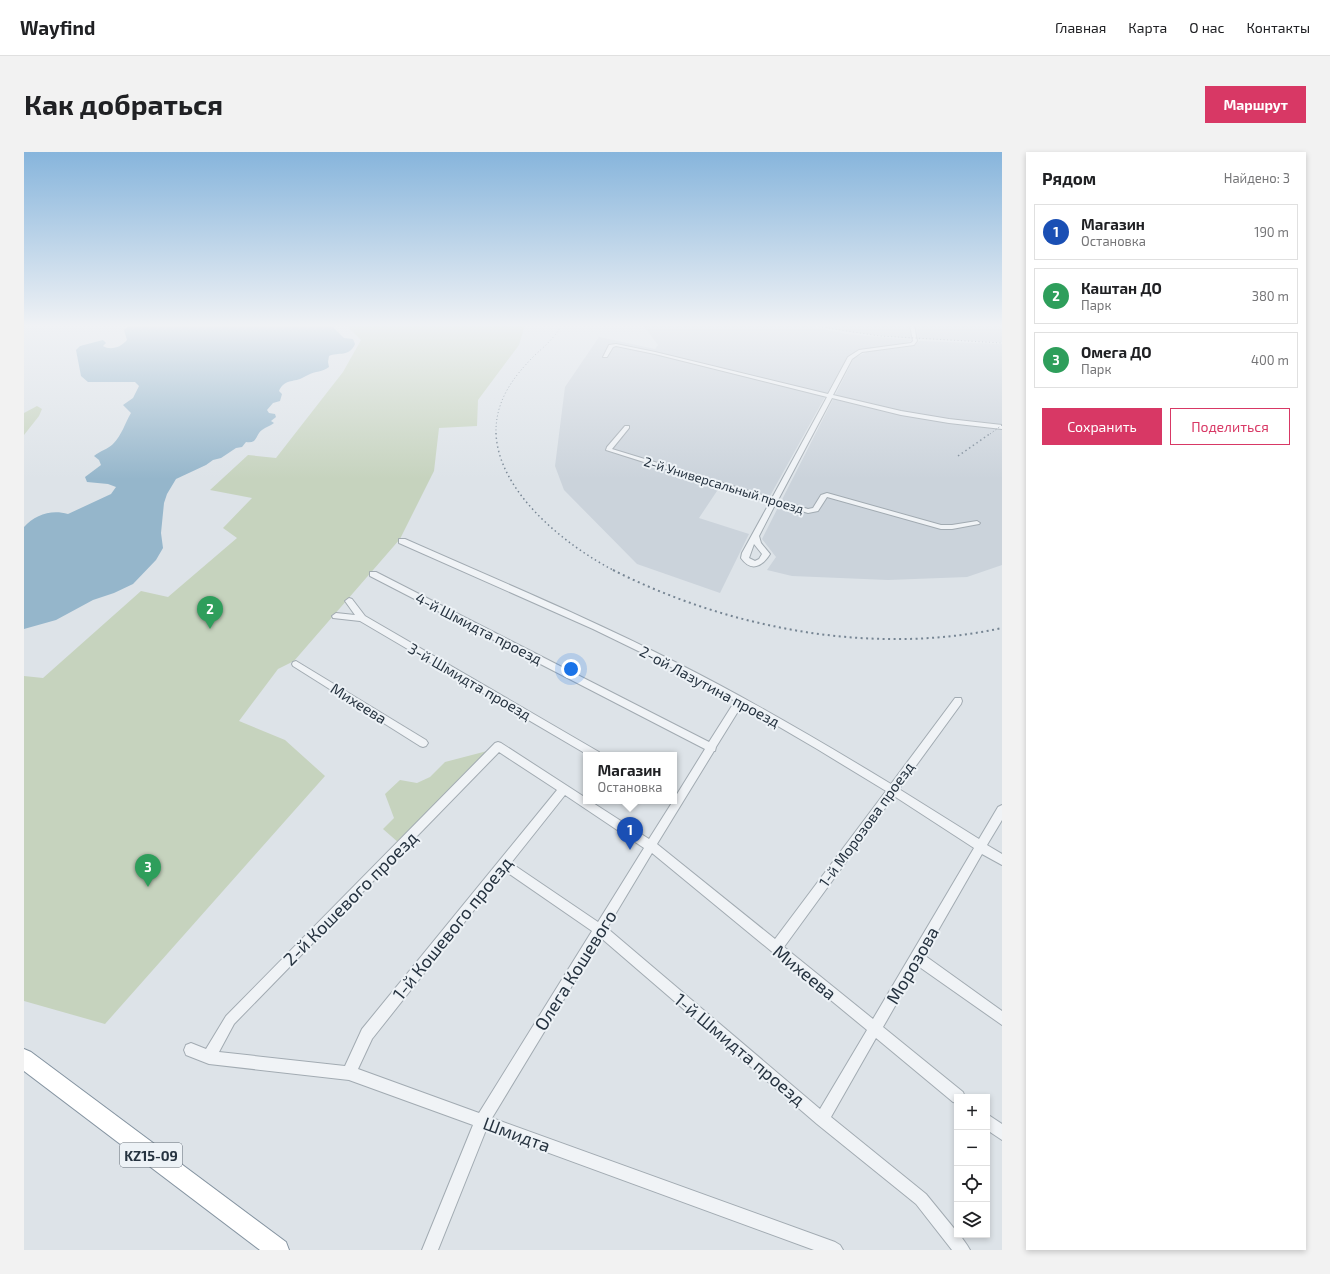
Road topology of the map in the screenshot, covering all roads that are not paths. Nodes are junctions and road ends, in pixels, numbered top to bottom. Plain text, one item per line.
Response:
1 (750, 376) edge
2 (841, 376) edge
3 (830, 396) junction
4 (627, 427) dead end
5 (1002, 427) edge
6 (774, 501) junction
7 (977, 523) dead end
8 (756, 536) junction
9 (402, 541) dead end
10 (373, 574) dead end
11 (349, 601) dead end
12 (336, 616) dead end
13 (362, 618) junction
14 (296, 664) dead end
15 (740, 700) junction
16 (958, 701) dead end
17 (423, 743) dead end
18 (712, 748) junction
19 (591, 752) edge
20 (564, 789) junction
21 (891, 790) junction
22 (677, 800) edge
23 (583, 801) edge
24 (587, 804) edge
25 (674, 804) edge
26 (1002, 810) edge
27 (652, 846) junction
28 (981, 847) junction
29 (1002, 860) edge
30 (504, 864) junction
31 (600, 930) junction
32 (776, 948) junction
33 (916, 957) junction
34 (1002, 1019) edge
35 (875, 1029) junction
36 (191, 1050) dead end
37 (209, 1057) junction
38 (24, 1059) edge
39 (349, 1074) junction
40 (954, 1094) edge
41 (822, 1119) junction
42 (482, 1121) junction
43 (990, 1123) edge
44 (1002, 1133) edge
45 (278, 1250) edge
46 (430, 1250) edge
47 (835, 1250) edge
48 (962, 1250) edge

1 - 3 street
2 - 3 street
3 - 5 street
3 - 6 street
4 - 6 street, 2-й Универсальный проезд
6 - 7 street, 2-й Универсальный проезд
6 - 8 street
8 - 8 street
9 - 15 street, 2-ой Лазутина проезд
10 - 18 street, 4-й Шмидта проезд
11 - 13 street, 3-й Шмидта проезд
12 - 13 street
13 - 19 street, 3-й Шмидта проезд
14 - 17 street, Михеева
15 - 18 street, Олега Кошевого
15 - 21 street, 2-ой Лазутина проезд
16 - 21 street, 1-й Морозова проезд
18 - 22 street, Олега Кошевого
20 - 23 street
20 - 30 street, 1-й Кошевого проезд
20 - 37 street, 2-й Кошевого проезд
21 - 28 street, 2-ой Лазутина проезд
21 - 32 street, 1-й Морозова проезд
24 - 27 street
25 - 27 street, Олега Кошевого
26 - 28 street, Морозова
27 - 31 street, Олега Кошевого
27 - 32 street, Михеева
28 - 29 street, 2-ой Лазутина проезд
28 - 33 street, Морозова
30 - 31 street, 1-й Шмидта проезд
30 - 39 street, 1-й Кошевого проезд
31 - 41 street, 1-й Шмидта проезд
31 - 42 street, Олега Кошевого
32 - 35 street, Михеева
33 - 34 street
33 - 35 street, Морозова
35 - 40 street, Михеева
35 - 41 street, Морозова
36 - 37 street, Шмидта
37 - 39 street, Шмидта
38 - 45 highway, KZ15-09
39 - 42 street, Шмидта
41 - 48 street, 1-й Шмидта проезд
42 - 46 street, Олега Кошевого
42 - 47 street, Шмидта
43 - 44 street

